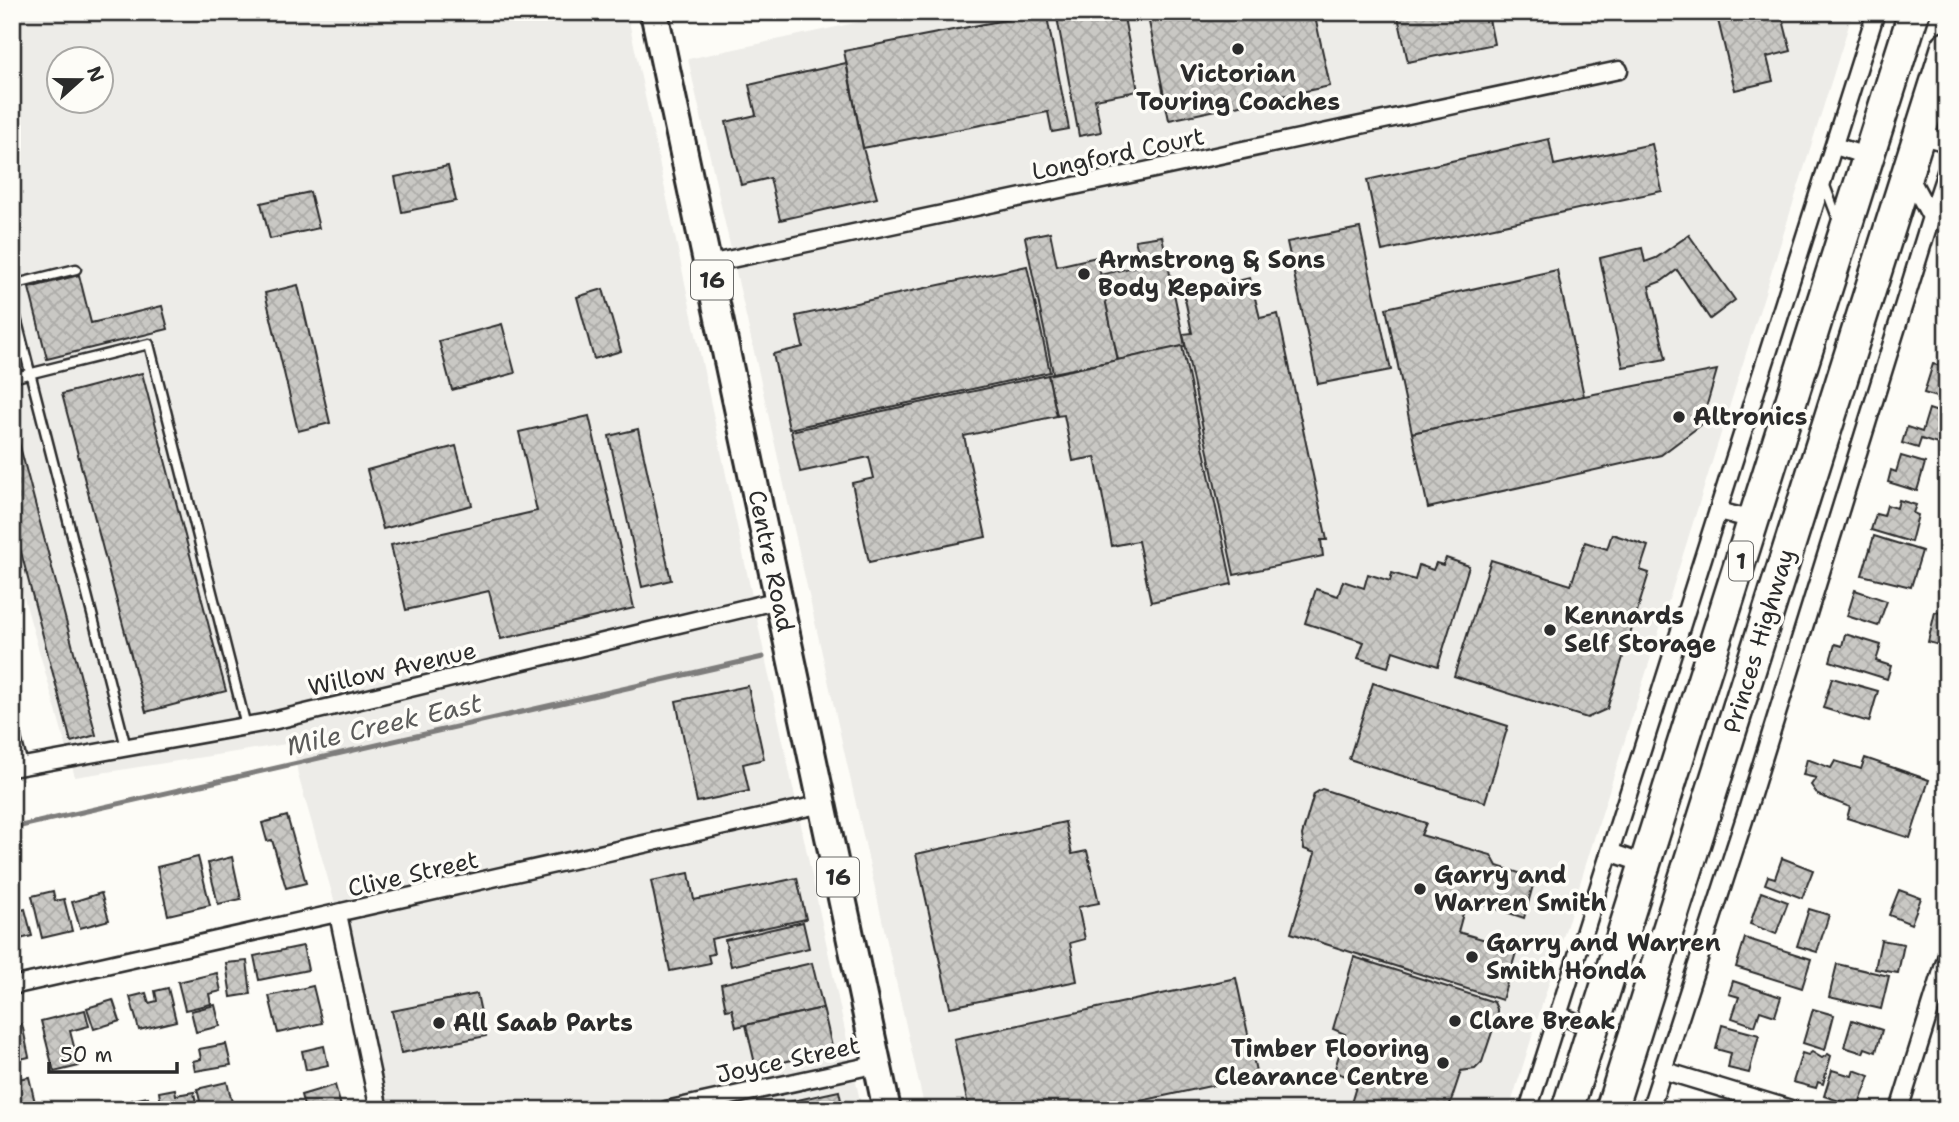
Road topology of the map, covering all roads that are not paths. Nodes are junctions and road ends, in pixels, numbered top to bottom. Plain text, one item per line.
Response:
1 (1876, 12) edge
2 (1914, 12) edge
3 (658, 14) edge
4 (1947, 47) edge
5 (1619, 71) dead end
6 (1940, 84) edge
7 (1933, 139) edge
8 (1835, 146) junction
9 (1869, 157) junction
10 (1908, 169) junction
11 (1946, 172) edge
12 (1824, 181) junction
13 (1931, 217) junction
14 (1840, 247) junction
15 (708, 264) junction
16 (76, 269) dead end
17 (12, 285) edge
18 (12, 302) edge
19 (30, 374) junction
20 (12, 378) edge
21 (1718, 511) junction
22 (1754, 520) junction
23 (779, 600) junction
24 (12, 723) edge
25 (246, 726) junction
26 (126, 747) junction
27 (18, 766) edge
28 (822, 804) junction
29 (1610, 852) junction
30 (1644, 864) junction
31 (338, 914) junction
32 (1947, 955) edge
33 (12, 986) edge
34 (1558, 1015) junction
35 (1593, 1028) junction
36 (878, 1064) junction
37 (1662, 1070) junction
38 (379, 1110) edge
39 (666, 1110) edge
40 (887, 1110) edge
41 (1528, 1110) edge
42 (1567, 1110) edge
43 (1611, 1110) edge
44 (1650, 1110) edge
45 (1794, 1110) edge
46 (1899, 1110) edge

1 - 8 street
2 - 9 highway, Princes Highway / 1
3 - 15 main road, Centre Road / 16
4 - 6 highway, Princes Highway / 1
5 - 15 street, Longford Court
6 - 7 highway, Princes Highway / 1
7 - 10 highway, Princes Highway / 1
8 - 9 street
8 - 12 street
9 - 10 highway
9 - 14 highway, Princes Highway / 1
10 - 13 street
10 - 43 highway, Princes Highway / 1
11 - 13 street, Princes Highway
12 - 14 lane
12 - 21 street
13 - 37 street, Princes Highway
14 - 22 highway, Princes Highway / 1
15 - 23 main road, Centre Road / 16
16 - 17 lane
18 - 19 lane
19 - 20 lane
19 - 25 lane
19 - 26 lane
21 - 22 street, Princes Highway
21 - 29 street
22 - 30 highway, Princes Highway / 1
23 - 25 street, Willow Avenue
23 - 28 main road, Centre Road / 16
24 - 27 lane
25 - 26 street, Willow Avenue
26 - 27 street, Willow Avenue
28 - 31 street, Clive Street
28 - 36 main road, Centre Road / 16
29 - 30 street
29 - 34 street
30 - 35 highway, Princes Highway / 1
31 - 33 street, Clive Street
31 - 38 street
32 - 46 street
34 - 35 street
34 - 41 street
35 - 42 highway, Princes Highway / 1
36 - 39 street, Joyce Street
36 - 40 main road, Centre Road / 16
37 - 44 street, Princes Highway
37 - 45 street

